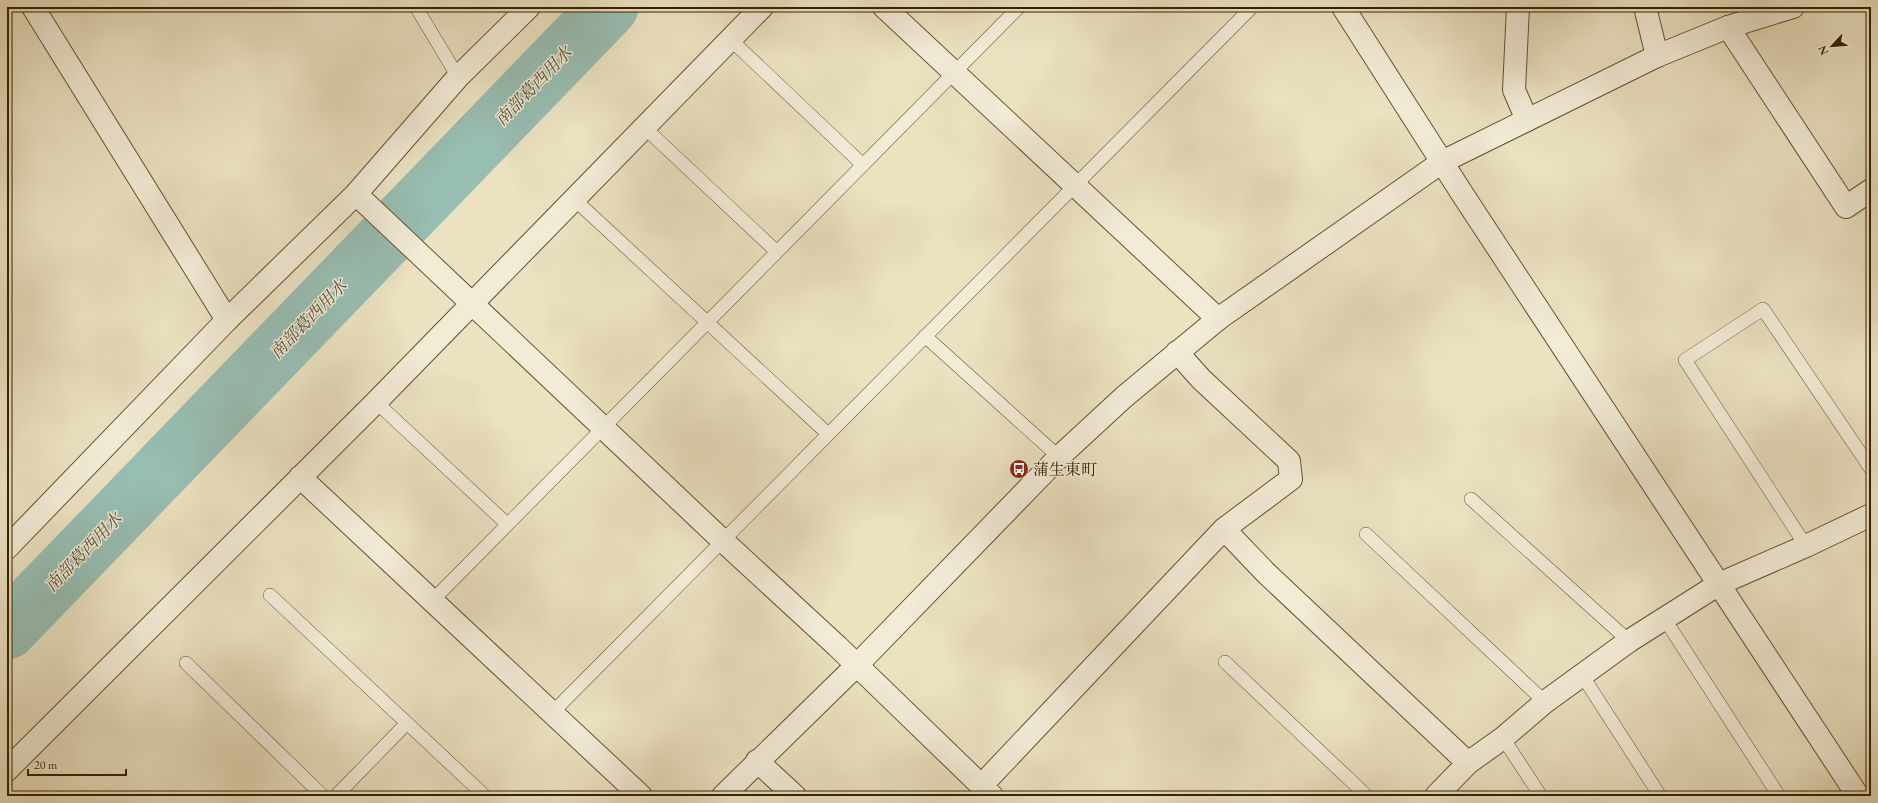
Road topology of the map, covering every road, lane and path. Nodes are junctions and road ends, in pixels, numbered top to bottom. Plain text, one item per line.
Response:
1 (33, 7) edge
2 (416, 7) edge
3 (529, 7) edge
4 (762, 7) edge
5 (884, 7) edge
6 (1019, 7) edge
7 (1252, 7) edge
8 (1343, 7) edge
9 (1518, 7) edge
10 (1645, 7) edge
11 (1793, 7) edge
12 (1752, 13) edge
13 (1728, 27) junction
14 (730, 39) junction
15 (1657, 56) junction
16 (954, 73) junction
17 (458, 78) junction
18 (1527, 120) junction
19 (645, 128) junction
20 (1442, 162) junction
21 (863, 165) junction
22 (1075, 186) junction
23 (1871, 190) edge
24 (574, 199) junction
25 (363, 200) junction
26 (777, 252) junction
27 (472, 303) junction
28 (1218, 319) junction
29 (227, 320) junction
30 (708, 322) junction
31 (925, 336) junction
32 (1177, 352) junction
33 (376, 402) junction
34 (603, 428) junction
35 (828, 434) junction
36 (1059, 457) junction
37 (1871, 469) edge
38 (300, 477) junction
39 (1471, 499) dead end
40 (1871, 514) edge
41 (508, 524) junction
42 (1224, 529) junction
43 (1366, 534) dead end
44 (722, 540) junction
45 (1806, 546) junction
46 (7, 548) edge
47 (1719, 584) junction
48 (270, 595) dead end
49 (432, 601) junction
50 (1664, 618) junction
51 (1629, 641) junction
52 (1225, 662) dead end
53 (186, 663) dead end
54 (857, 665) junction
55 (1582, 675) junction
56 (1545, 702) junction
57 (552, 713) junction
58 (407, 723) junction
59 (1502, 738) junction
60 (757, 761) junction
61 (1468, 763) junction
62 (7, 770) edge
63 (987, 791) edge
64 (323, 796) edge
65 (336, 796) edge
66 (485, 796) edge
67 (641, 796) edge
68 (723, 796) edge
69 (795, 796) edge
70 (1367, 796) edge
71 (1436, 796) edge
72 (1541, 796) edge
73 (1660, 796) edge
74 (1779, 796) edge
75 (1858, 796) edge

1 - 29 street
2 - 17 lane
3 - 17 street
4 - 14 street
5 - 16 street
6 - 16 lane
7 - 22 lane
8 - 20 street
9 - 18 street
10 - 15 street
11 - 12 street
12 - 13 street
13 - 15 street
13 - 23 street
14 - 19 street
14 - 21 lane
15 - 18 street
16 - 21 lane
16 - 22 street
17 - 25 street
18 - 20 street
19 - 24 street
19 - 26 lane
20 - 28 street
20 - 47 street
21 - 26 lane
22 - 28 street
22 - 31 lane
24 - 27 street
24 - 30 lane
25 - 27 street
25 - 29 street
26 - 30 lane
27 - 33 street
27 - 34 street
28 - 32 street
29 - 46 street
30 - 34 lane
30 - 35 lane
31 - 35 lane
31 - 36 lane
32 - 36 street
32 - 42 street
33 - 38 street
33 - 41 lane
34 - 41 lane
34 - 44 street
35 - 44 lane
36 - 54 street
37 - 45 lane
38 - 49 street
38 - 62 street
39 - 51 lane
40 - 45 street
41 - 49 lane
42 - 61 street
42 - 63 street
43 - 56 lane
44 - 54 street
44 - 57 lane
45 - 47 street
47 - 50 street
47 - 75 street
48 - 58 lane
49 - 57 street
50 - 51 street
50 - 74 lane
51 - 55 street
52 - 70 lane
53 - 64 lane
54 - 60 street
54 - 63 street
55 - 56 street
55 - 73 lane
56 - 59 street
57 - 67 street
58 - 65 lane
58 - 66 lane
59 - 61 street
59 - 72 lane
60 - 68 street
60 - 69 street
61 - 71 street

